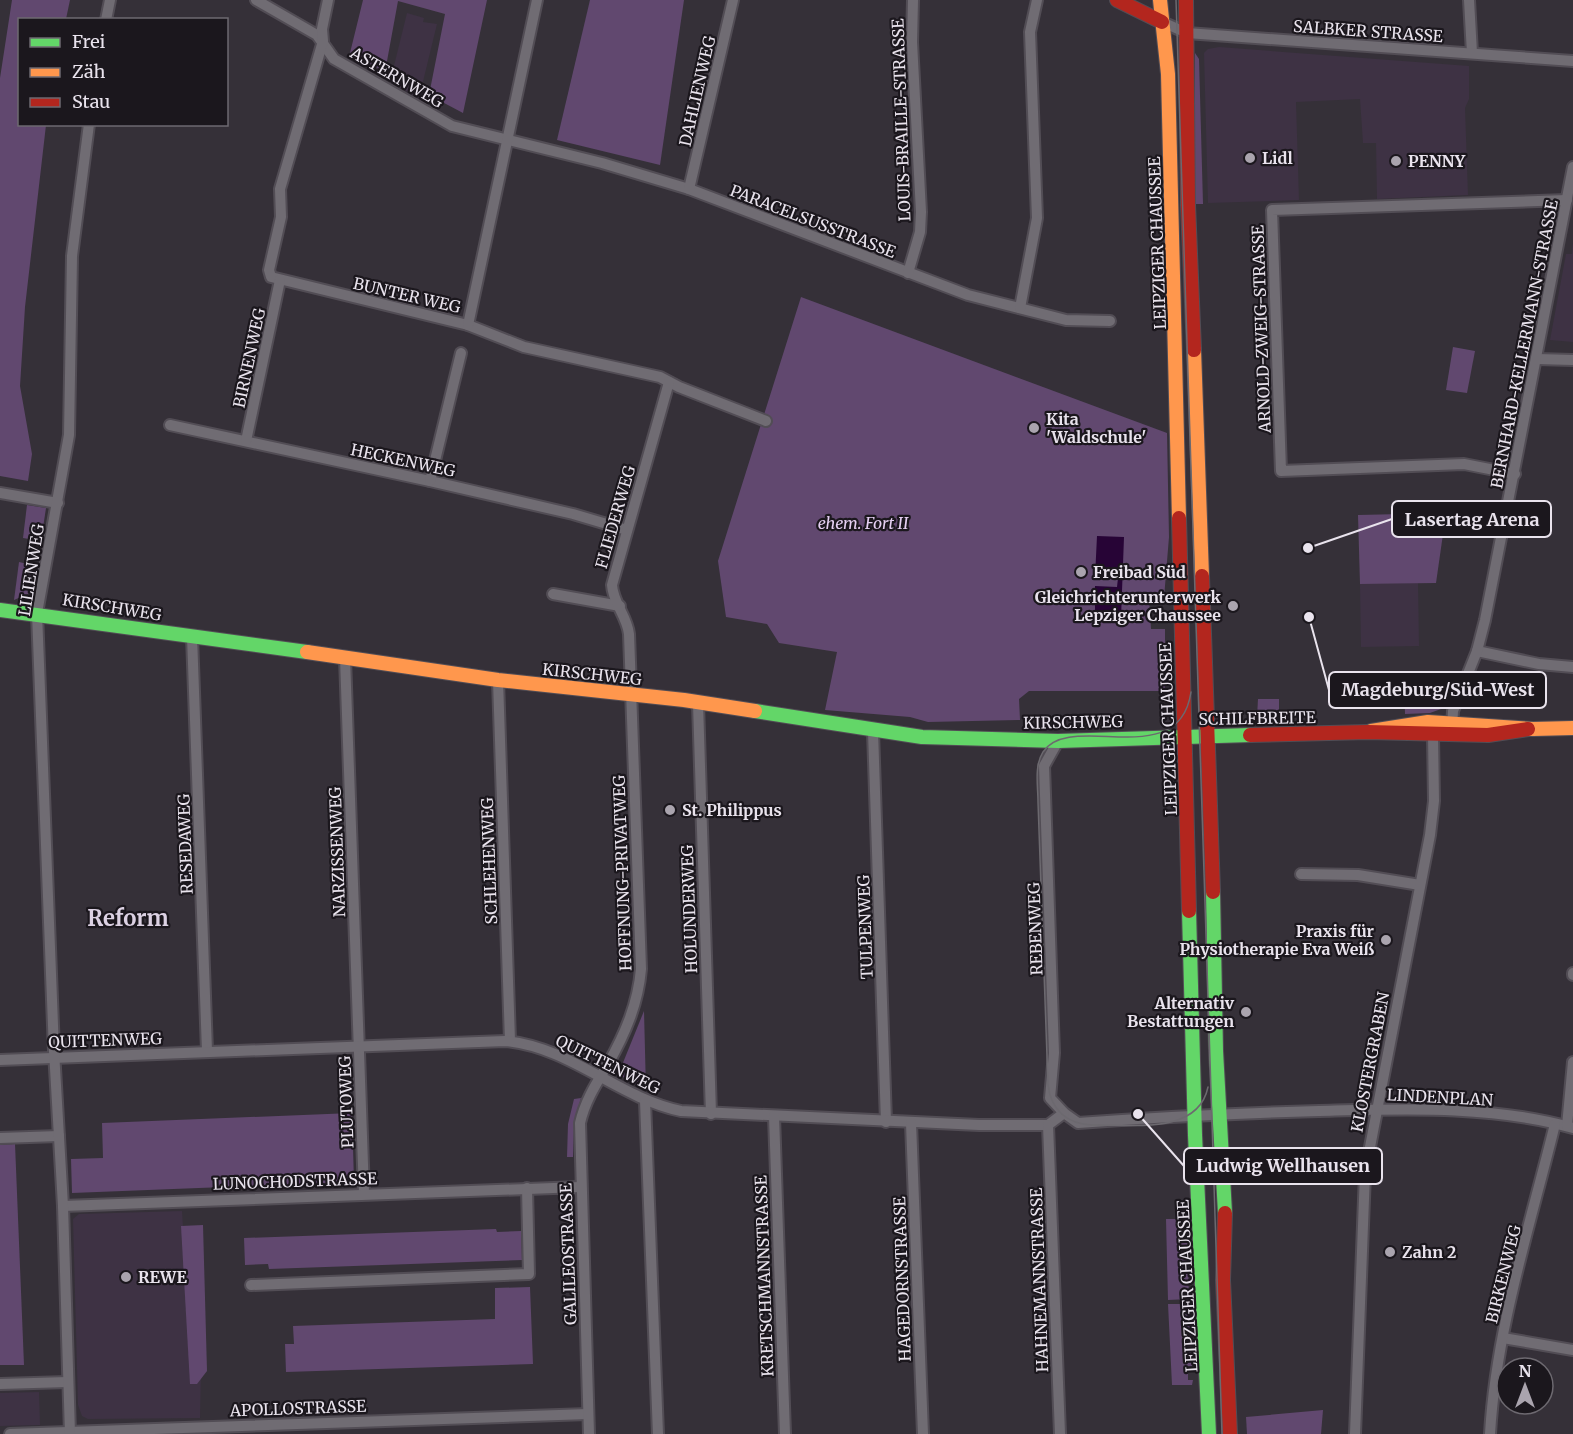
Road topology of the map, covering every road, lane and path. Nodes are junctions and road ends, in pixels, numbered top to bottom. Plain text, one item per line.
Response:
1 (110, 0) edge
2 (256, 0) edge
3 (328, 0) edge
4 (537, 0) edge
5 (733, 0) edge
6 (913, 0) edge
7 (1037, 0) edge
8 (1117, 0) edge
9 (1160, 0) edge
10 (1186, 0) edge
11 (1469, 0) edge
12 (106, 18) edge
13 (1162, 22) junction
14 (1187, 33) junction
15 (323, 41) junction
16 (1472, 53) junction
17 (1573, 61) edge
18 (89, 126) edge
19 (506, 139) junction
20 (1573, 167) edge
21 (689, 189) junction
22 (1567, 200) junction
23 (908, 273) junction
24 (280, 280) junction
25 (1020, 308) junction
26 (1110, 321) dead end
27 (468, 325) junction
28 (460, 353) dead end
29 (1537, 359) junction
30 (1573, 360) edge
31 (669, 382) junction
32 (766, 421) dead end
33 (170, 425) dead end
34 (246, 441) junction
35 (1515, 474) junction
36 (430, 481) junction
37 (0, 493) edge
38 (58, 503) junction
39 (627, 530) junction
40 (553, 594) dead end
41 (620, 606) junction
42 (0, 610) edge
43 (37, 613) junction
44 (192, 636) junction
45 (1477, 651) junction
46 (345, 658) junction
47 (1573, 667) edge
48 (498, 680) junction
49 (631, 695) junction
50 (698, 703) junction
51 (1573, 728) edge
52 (1452, 729) junction
53 (873, 731) junction
54 (1368, 732) junction
55 (1208, 735) junction
56 (1433, 735) junction
57 (1183, 736) junction
58 (1058, 741) junction
59 (1301, 874) dead end
60 (1420, 885) junction
61 (510, 1041) junction
62 (359, 1046) junction
63 (207, 1052) junction
64 (54, 1058) junction
65 (0, 1060) edge
66 (1573, 1062) edge
67 (600, 1077) junction
68 (645, 1101) junction
69 (1376, 1109) junction
70 (1064, 1113) junction
71 (711, 1114) junction
72 (1221, 1114) junction
73 (774, 1116) junction
74 (1196, 1116) junction
75 (886, 1122) junction
76 (911, 1123) junction
77 (1555, 1124) junction
78 (1048, 1125) junction
79 (1570, 1127) edge
80 (60, 1136) junction
81 (0, 1138) edge
82 (580, 1186) junction
83 (527, 1188) junction
84 (364, 1193) junction
85 (63, 1206) junction
86 (251, 1285) dead end
87 (1503, 1338) junction
88 (1573, 1350) edge
89 (68, 1382) junction
90 (0, 1384) edge
91 (588, 1414) junction
92 (70, 1433) edge
93 (10, 1434) edge
94 (589, 1434) edge
95 (658, 1434) edge
96 (785, 1434) edge
97 (923, 1434) edge
98 (1060, 1434) edge
99 (1209, 1434) edge
100 (1230, 1434) edge
101 (1356, 1434) edge
102 (1490, 1434) edge

1 - 12 street
2 - 15 street, ASTERNWEG
3 - 15 street
4 - 19 street
5 - 21 street, DAHLIENWEG
6 - 23 street, LOUIS-BRAILLE-STRASSE
7 - 25 street
8 - 13 main road
9 - 13 main road, LEIPZIGER CHAUSSEE
10 - 14 main road, LEIPZIGER CHAUSSEE
11 - 16 street
13 - 14 street, SALBKER STRASSE
13 - 57 main road, LEIPZIGER CHAUSSEE
14 - 16 street, SALBKER STRASSE
14 - 55 main road, LEIPZIGER CHAUSSEE
15 - 19 street, ASTERNWEG
15 - 24 street
16 - 17 street, SALBKER STRASSE
18 - 38 street, LILIENWEG
19 - 21 street, PARACELSUSSTRASSE
19 - 27 street
20 - 22 street, BERNHARD-KELLERMANN-STRASSE
21 - 23 street, PARACELSUSSTRASSE
22 - 29 street, BERNHARD-KELLERMANN-STRASSE
22 - 35 street, ARNOLD-ZWEIG-STRASSE
23 - 25 street, PARACELSUSSTRASSE
24 - 27 street, BUNTER WEG
24 - 34 street, BIRNENWEG
25 - 26 street, PARACELSUSSTRASSE
27 - 31 street, BUNTER WEG
28 - 36 street
29 - 30 street
29 - 35 street, BERNHARD-KELLERMANN-STRASSE
31 - 32 street, BUNTER WEG
31 - 39 street, FLIEDERWEG
33 - 34 street, HECKENWEG
34 - 36 street, HECKENWEG
35 - 45 street, BERNHARD-KELLERMANN-STRASSE
36 - 39 street, HECKENWEG
37 - 38 street
38 - 43 street, LILIENWEG
39 - 41 street, FLIEDERWEG
40 - 41 street
41 - 49 street, FLIEDERWEG
42 - 43 main road, KIRSCHWEG
43 - 44 main road, KIRSCHWEG
43 - 64 street, LILIENWEG
44 - 46 main road, KIRSCHWEG
44 - 63 street, RESEDAWEG
45 - 47 street
45 - 52 street, BERNHARD-KELLERMANN-STRASSE
46 - 48 main road, KIRSCHWEG
46 - 62 street, NARZISSENWEG
48 - 49 main road, KIRSCHWEG
48 - 61 street, SCHLEHENWEG
49 - 50 main road, KIRSCHWEG
49 - 67 street, HOFFNUNG-PRIVATWEG
50 - 53 main road, KIRSCHWEG
50 - 71 street, HOLUNDERWEG
51 - 52 main road, SCHILFBREITE
52 - 54 main road, SCHILFBREITE
52 - 56 main road, SCHILFBREITE
53 - 58 main road, KIRSCHWEG
53 - 75 street, TULPENWEG
54 - 55 main road, SCHILFBREITE
54 - 56 main road, SCHILFBREITE
55 - 57 main road, SCHILFBREITE
55 - 72 main road, LEIPZIGER CHAUSSEE
56 - 60 street, KLOSTERGRABEN
57 - 58 main road, KIRSCHWEG
57 - 74 main road, LEIPZIGER CHAUSSEE
58 - 70 street, REBENWEG
59 - 60 street
60 - 69 street, KLOSTERGRABEN
61 - 62 street, QUITTENWEG
61 - 67 street, QUITTENWEG
62 - 63 street, QUITTENWEG
62 - 84 street, PLUTOWEG
63 - 64 street, QUITTENWEG
64 - 65 street, QUITTENWEG
64 - 80 street, LILIENWEG
66 - 79 street
67 - 68 street, QUITTENWEG
67 - 82 street, GALILEOSTRASSE
68 - 71 street, QUITTENWEG
68 - 95 street
69 - 72 street, LINDENPLAN
69 - 77 street, LINDENPLAN
69 - 101 street, KLOSTERGRABEN
70 - 74 street
70 - 78 street
71 - 73 street, QUITTENWEG
72 - 74 street, LINDENPLAN
72 - 100 main road, LEIPZIGER CHAUSSEE
73 - 75 street, QUITTENWEG
73 - 96 street, KRETSCHMANNSTRASSE
74 - 99 main road, LEIPZIGER CHAUSSEE
75 - 76 street, QUITTENWEG
76 - 78 street, QUITTENWEG
76 - 97 street, HAGEDORNSTRASSE
77 - 79 street, LINDENPLAN
77 - 87 street, BIRKENWEG
78 - 98 street, HAHNEMANNSTRASSE
80 - 81 street
80 - 85 street, LILIENWEG
82 - 83 street, LUNOCHODSTRASSE
82 - 91 street, GALILEOSTRASSE
83 - 84 street, LUNOCHODSTRASSE
83 - 86 street
84 - 85 street, LUNOCHODSTRASSE
85 - 89 street, LILIENWEG
87 - 88 street
87 - 102 street, BIRKENWEG
89 - 90 street
89 - 92 street, LILIENWEG
91 - 92 street, APOLLOSTRASSE
91 - 94 street, GALILEOSTRASSE
92 - 93 street, APOLLOSTRASSE

